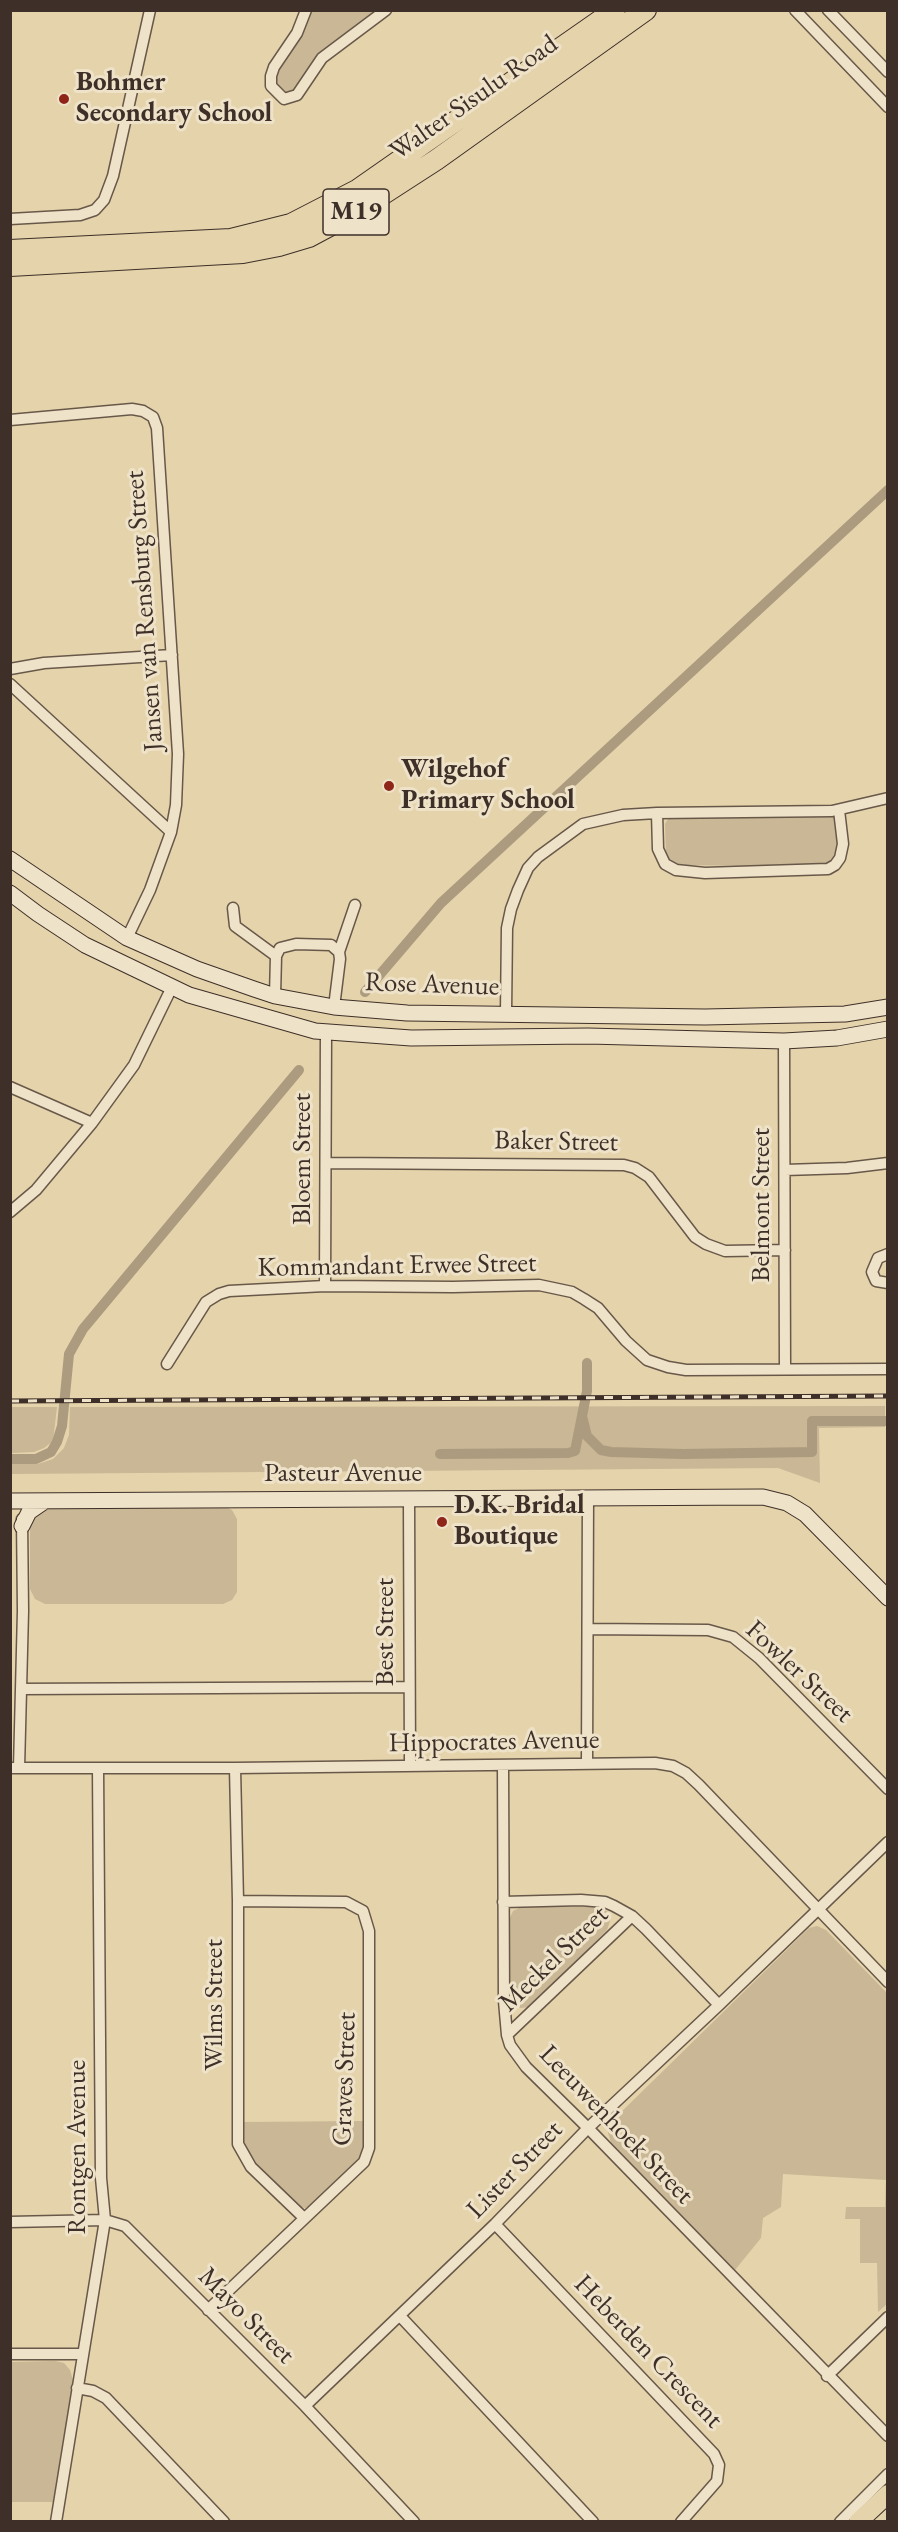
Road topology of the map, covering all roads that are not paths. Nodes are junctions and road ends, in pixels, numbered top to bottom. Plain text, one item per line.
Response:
1 (150, 10) edge
2 (306, 10) edge
3 (386, 10) edge
4 (615, 10) edge
5 (646, 10) edge
6 (795, 10) edge
7 (828, 10) edge
8 (888, 72) edge
9 (888, 107) edge
10 (443, 130) junction
11 (456, 145) junction
12 (361, 198) junction
13 (10, 219) edge
14 (11, 258) edge
15 (10, 420) edge
16 (172, 655) junction
17 (10, 669) edge
18 (10, 684) edge
19 (888, 798) edge
20 (839, 810) junction
21 (657, 813) junction
22 (171, 832) junction
23 (10, 859) edge
24 (10, 893) edge
25 (10, 903) edge
26 (355, 905) dead end
27 (233, 908) dead end
28 (38, 914) junction
29 (121, 935) junction
30 (144, 946) junction
31 (339, 952) junction
32 (106, 955) junction
33 (276, 956) junction
34 (171, 958) junction
35 (196, 969) junction
36 (135, 970) junction
37 (167, 985) junction
38 (189, 995) junction
39 (275, 996) junction
40 (318, 1003) junction
41 (338, 1007) junction
42 (888, 1007) edge
43 (488, 1013) junction
44 (514, 1013) junction
45 (804, 1015) junction
46 (770, 1016) junction
47 (888, 1029) edge
48 (327, 1032) junction
49 (522, 1035) junction
50 (488, 1037) junction
51 (805, 1040) junction
52 (777, 1041) junction
53 (10, 1087) edge
54 (92, 1123) junction
55 (326, 1163) junction
56 (888, 1163) edge
57 (784, 1170) junction
58 (10, 1212) edge
59 (785, 1250) junction
60 (888, 1254) edge
61 (888, 1283) edge
62 (325, 1286) junction
63 (167, 1364) dead end
64 (785, 1369) junction
65 (888, 1369) edge
66 (588, 1497) junction
67 (409, 1500) junction
68 (17, 1501) edge
69 (45, 1501) junction
70 (22, 1526) junction
71 (888, 1598) edge
72 (588, 1629) junction
73 (409, 1687) junction
74 (21, 1689) junction
75 (587, 1763) junction
76 (410, 1765) junction
77 (503, 1765) junction
78 (15, 1768) edge
79 (98, 1768) junction
80 (235, 1768) junction
81 (888, 1789) edge
82 (888, 1842) edge
83 (238, 1901) junction
84 (503, 1902) junction
85 (817, 1910) junction
86 (632, 1916) junction
87 (888, 1982) edge
88 (719, 2005) junction
89 (507, 2035) junction
90 (588, 2128) junction
91 (303, 2217) junction
92 (105, 2220) junction
93 (10, 2222) edge
94 (495, 2224) junction
95 (208, 2310) junction
96 (400, 2316) junction
97 (888, 2317) edge
98 (10, 2354) edge
99 (82, 2354) junction
100 (827, 2376) junction
101 (77, 2388) junction
102 (305, 2406) junction
103 (888, 2436) edge
104 (888, 2474) edge
105 (888, 2494) edge
106 (684, 2520) edge
107 (56, 2522) edge
108 (224, 2522) edge
109 (414, 2522) edge
110 (593, 2522) edge
111 (840, 2522) edge
112 (858, 2522) edge

1 - 13 street
2 - 3 street
4 - 10 highway, Walter Sisulu Road / M19
5 - 11 highway, Walter Sisulu Road / M19
6 - 9 street
7 - 8 street
10 - 11 highway
10 - 12 highway, Walter Sisulu Road / M19
11 - 12 highway, Walter Sisulu Road / M19
12 - 14 highway, Walter Sisulu Road / M19
15 - 16 street, Jansen van Rensburg Street
16 - 17 street
16 - 22 street, Jansen van Rensburg Street
18 - 22 street
19 - 20 street
20 - 21 street
20 - 21 street
21 - 44 street
22 - 29 street, Jansen van Rensburg Street
23 - 29 street, Rose Avenue
24 - 28 street, Rose Avenue
25 - 28 street
26 - 31 street
27 - 33 street
28 - 32 street, Rose Avenue
29 - 30 street, Rose Avenue
29 - 32 street
30 - 34 street, Rose Avenue
30 - 36 street
31 - 33 street
31 - 41 street
32 - 36 street, Rose Avenue
33 - 39 street
34 - 35 street, Rose Avenue
34 - 37 street
35 - 38 street
35 - 39 street, Rose Avenue
36 - 37 street, Rose Avenue
37 - 38 street, Rose Avenue
37 - 54 street
38 - 48 street, Rose Avenue
39 - 40 street, Rose Avenue
40 - 41 street, Rose Avenue
40 - 48 street
41 - 43 street, Rose Avenue
41 - 48 street
42 - 45 street, Rose Avenue
43 - 44 street, Rose Avenue
43 - 50 street
44 - 46 street, Rose Avenue
44 - 49 street
45 - 46 street, Rose Avenue
45 - 51 street
46 - 52 street
47 - 51 street, Rose Avenue
48 - 50 street, Rose Avenue
48 - 55 street, Bloem Street
49 - 50 street, Rose Avenue
49 - 52 street, Rose Avenue
51 - 52 street, Rose Avenue
52 - 57 street, Belmont Street
53 - 54 street
54 - 58 street
55 - 59 street, Baker Street
55 - 62 street, Bloem Street
56 - 57 street
57 - 59 street, Belmont Street
59 - 64 street, Belmont Street
60 - 61 street
62 - 63 street, Kommandant Erwee Street
62 - 64 street, Kommandant Erwee Street
64 - 65 street, Kommandant Erwee Street
66 - 67 street, Pasteur Avenue
66 - 71 street, Pasteur Avenue
66 - 72 street
67 - 69 street, Pasteur Avenue
67 - 73 street, Best Street
68 - 69 street, Pasteur Avenue
68 - 70 street
69 - 70 street
70 - 74 street
72 - 75 street
72 - 81 street, Fowler Street
73 - 74 street
73 - 76 street, Best Street
74 - 78 street
75 - 77 street, Hippocrates Avenue
75 - 85 street, Hippocrates Avenue
76 - 77 street, Hippocrates Avenue
76 - 80 street, Hippocrates Avenue
77 - 84 street, Leeuwenhoek Street
78 - 79 street, Hippocrates Avenue
79 - 80 street, Hippocrates Avenue
79 - 92 street, Rontgen Avenue
80 - 83 street, Wilms Street
82 - 85 street, Lister Street
83 - 91 street, Wilms Street
83 - 91 street, Graves Street
84 - 86 street
84 - 89 street, Leeuwenhoek Street
85 - 87 street, Hippocrates Avenue
85 - 88 street, Lister Street
86 - 88 street
86 - 89 street, Meckel Street
88 - 90 street, Lister Street
89 - 90 street, Leeuwenhoek Street
90 - 94 street, Lister Street
90 - 100 street, Leeuwenhoek Street
91 - 95 street, Graves Street
92 - 93 street, Mayo Street
92 - 95 street, Mayo Street
92 - 99 street, Rontgen Avenue
94 - 96 street, Lister Street
94 - 106 street, Heberden Crescent
95 - 102 street, Mayo Street
96 - 102 street, Lister Street
96 - 110 street
97 - 100 street
98 - 99 street
99 - 101 street, Rontgen Avenue
100 - 103 street, Leeuwenhoek Street
101 - 107 street, Rontgen Avenue
101 - 108 street
102 - 109 street, Mayo Street
104 - 111 street
105 - 112 main road

